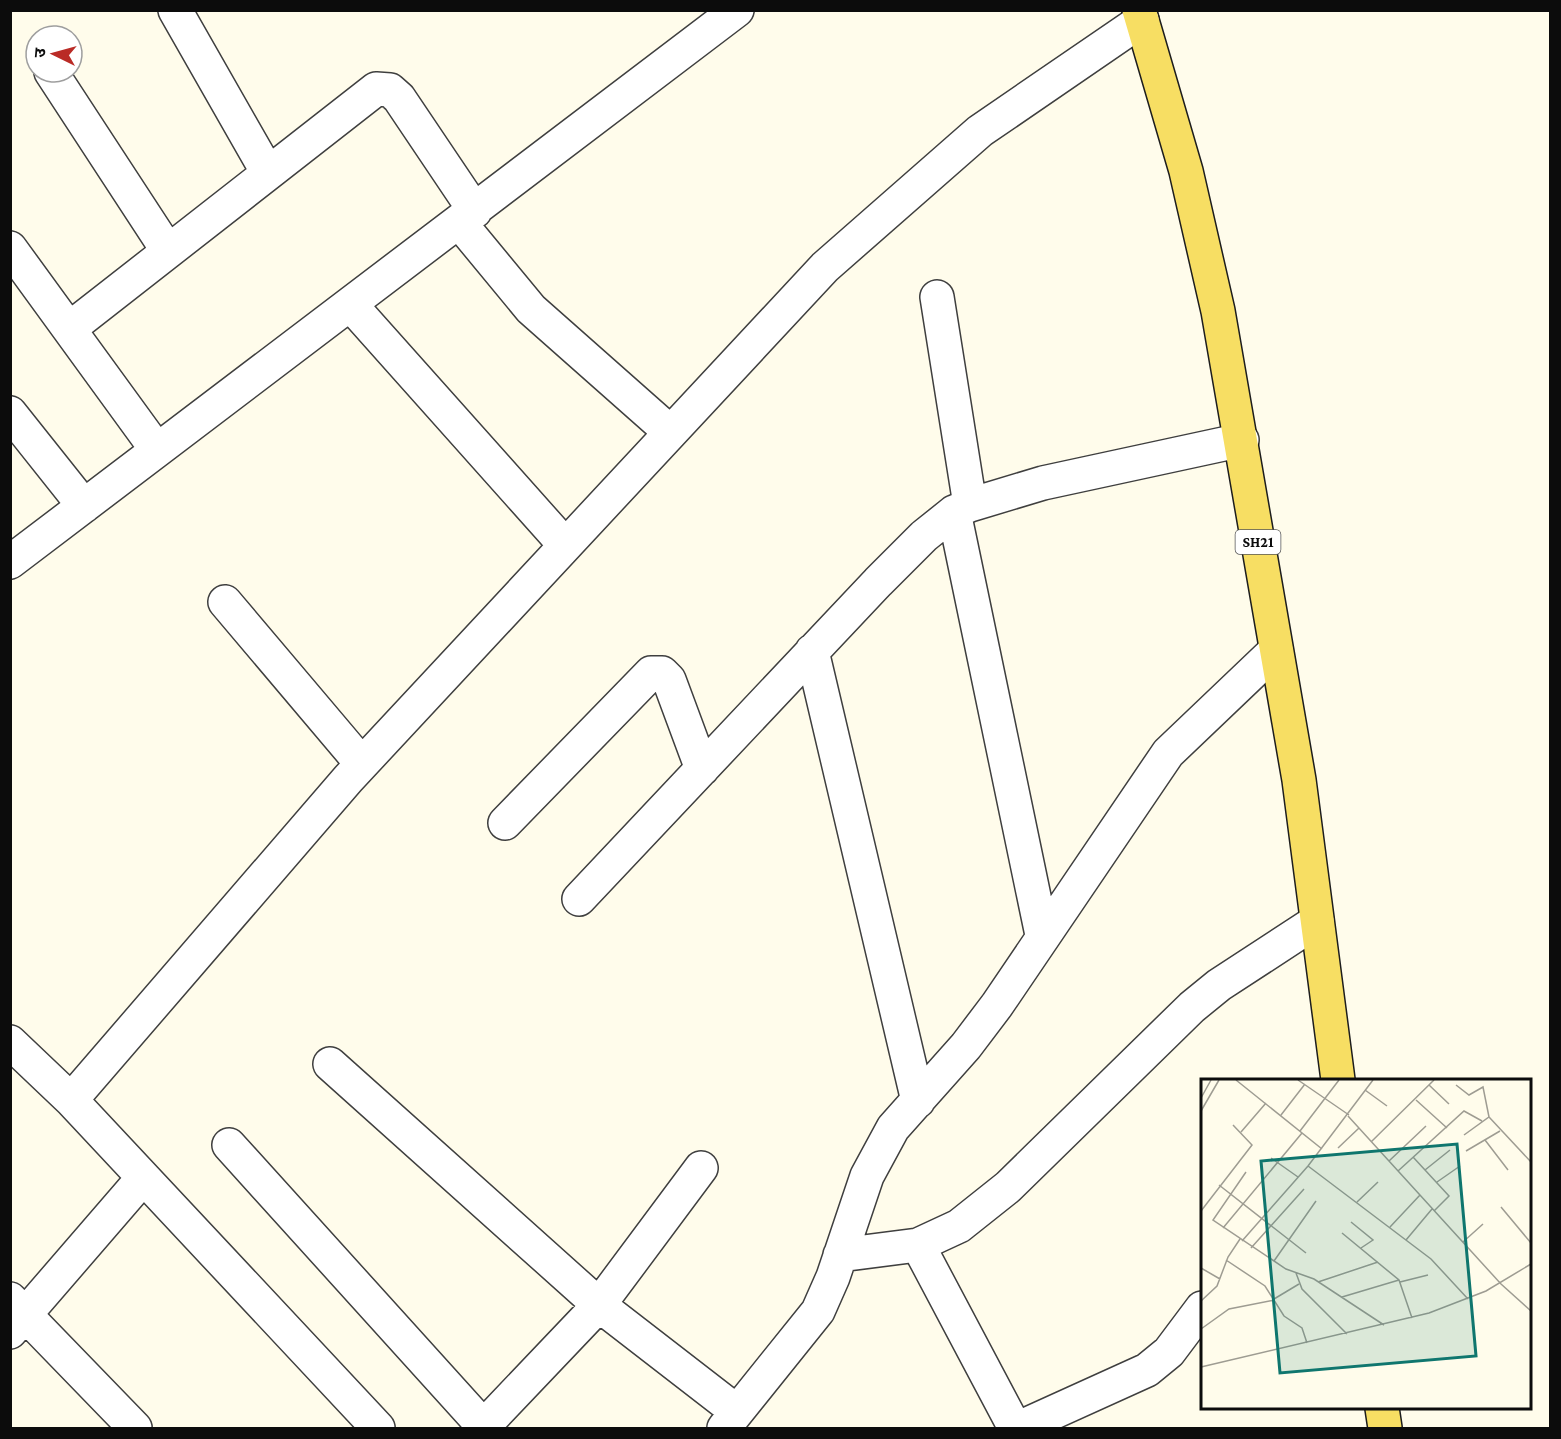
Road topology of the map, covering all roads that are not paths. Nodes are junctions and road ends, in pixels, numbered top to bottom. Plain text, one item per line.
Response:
1 (175, 10) edge
2 (724, 14) edge
3 (1141, 15) edge
4 (59, 84) edge
5 (268, 173) junction
6 (468, 217) junction
7 (10, 248) edge
8 (168, 251) junction
9 (936, 297) dead end
10 (350, 304) junction
11 (69, 329) junction
12 (10, 413) edge
13 (670, 432) junction
14 (1242, 440) junction
15 (157, 450) junction
16 (84, 506) junction
17 (962, 509) junction
18 (566, 545) junction
19 (10, 562) edge
20 (225, 602) dead end
21 (1276, 650) junction
22 (812, 651) junction
23 (362, 764) junction
24 (702, 769) junction
25 (505, 823) dead end
26 (579, 899) dead end
27 (1317, 921) junction
28 (1042, 935) junction
29 (10, 1042) edge
30 (330, 1064) dead end
31 (1338, 1079) edge
32 (71, 1100) junction
33 (918, 1101) junction
34 (229, 1145) dead end
35 (701, 1168) dead end
36 (143, 1178) junction
37 (918, 1245) junction
38 (840, 1255) junction
39 (599, 1305) junction
40 (1201, 1311) edge
41 (15, 1315) edge
42 (1382, 1409) edge
43 (730, 1420) edge
44 (1022, 1427) edge
45 (135, 1428) edge
46 (378, 1428) edge
47 (484, 1428) edge
48 (1385, 1428) edge

1 - 5 street
2 - 6 street
3 - 13 street
3 - 14 main road, SH21
4 - 8 street
5 - 6 street
5 - 8 street
6 - 10 street
6 - 13 street
7 - 11 street
8 - 11 street
9 - 17 street
10 - 15 street
10 - 18 street
11 - 15 street
12 - 16 street
13 - 18 street
14 - 17 street
14 - 21 main road, SH21
15 - 16 street
16 - 19 street
17 - 22 street
17 - 28 street
18 - 23 street
20 - 23 street
21 - 27 main road, SH21
21 - 28 street
22 - 24 street
22 - 33 street
23 - 32 street
24 - 25 street
24 - 26 street
27 - 31 main road, SH21
27 - 37 street
28 - 33 street
29 - 32 street
30 - 39 street
32 - 36 street
33 - 38 street
34 - 47 street
35 - 39 street
36 - 41 street
36 - 46 street
37 - 38 street
37 - 44 street
38 - 43 street
39 - 43 street
39 - 47 street
40 - 44 street
41 - 45 street
42 - 48 main road

